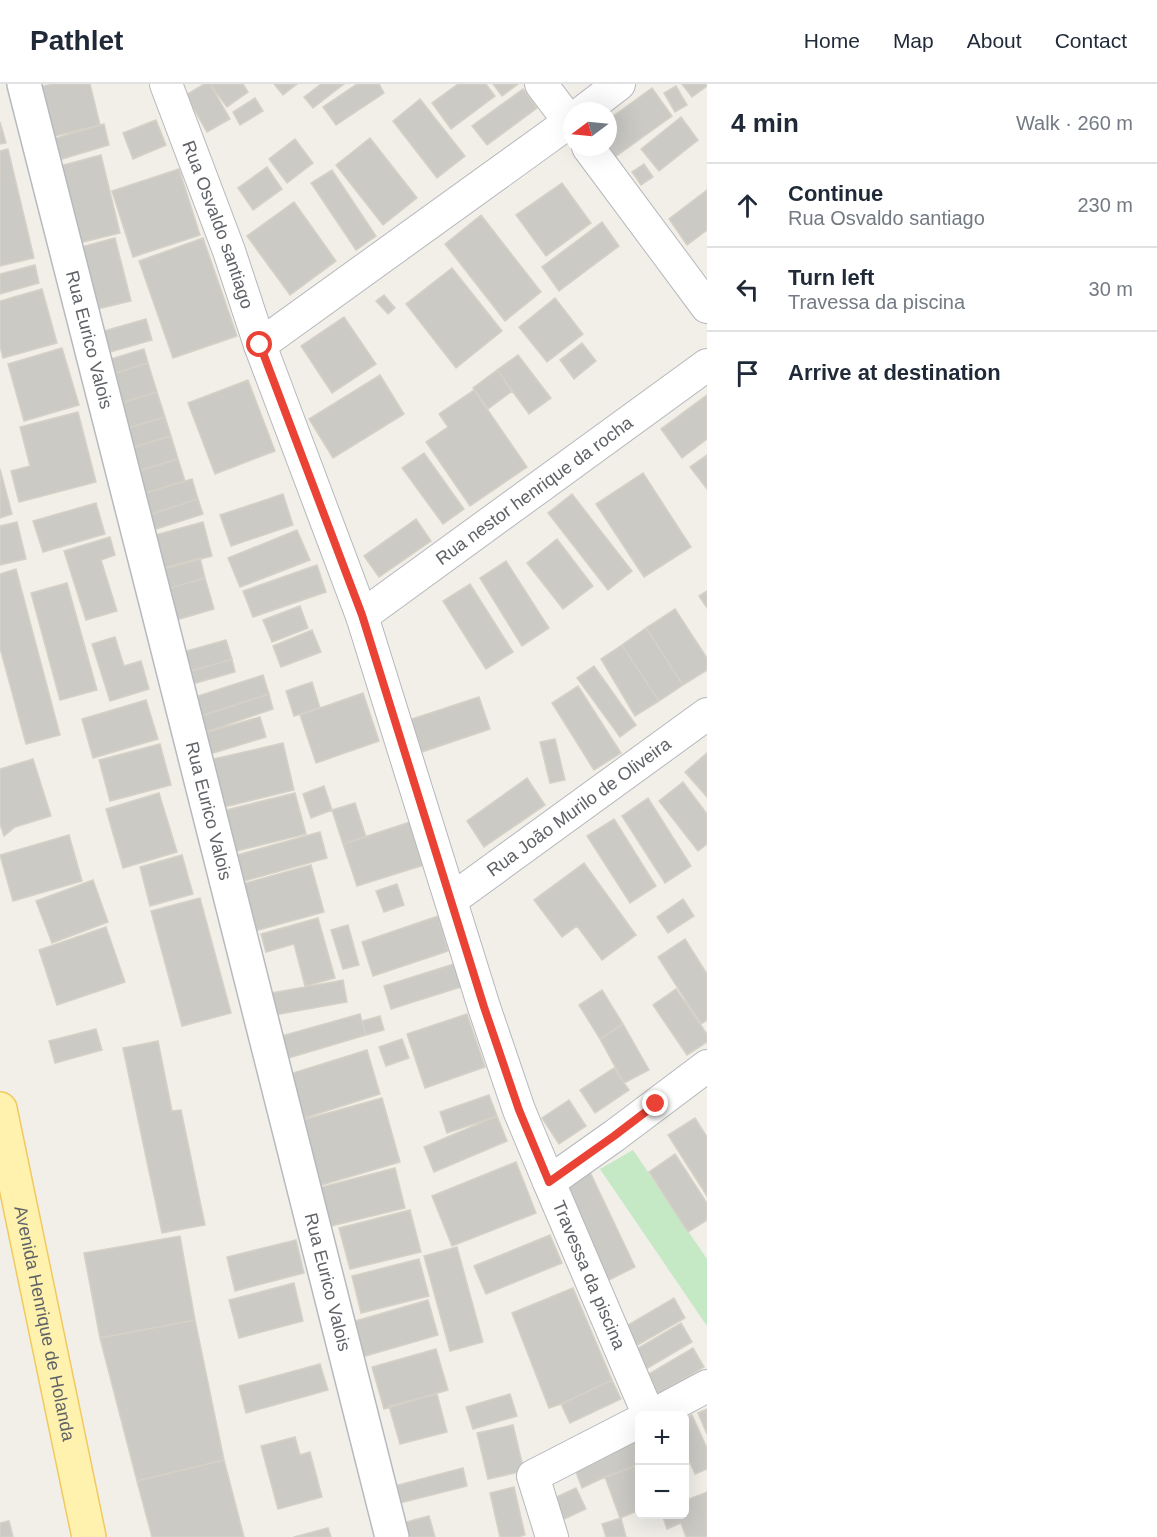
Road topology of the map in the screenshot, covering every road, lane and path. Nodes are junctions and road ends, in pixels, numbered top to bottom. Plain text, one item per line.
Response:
1 (24, 84) edge
2 (142, 84) edge
3 (150, 84) edge
4 (166, 84) edge
5 (541, 84) edge
6 (619, 84) edge
7 (596, 102) edge
8 (563, 108) edge
9 (563, 128) edge
10 (595, 156) edge
11 (707, 307) edge
12 (260, 345) junction
13 (707, 365) edge
14 (362, 615) junction
15 (707, 714) edge
16 (451, 900) junction
17 (707, 1066) edge
18 (0, 1109) edge
19 (549, 1182) junction
20 (707, 1386) edge
21 (648, 1411) edge
22 (660, 1411) edge
23 (635, 1423) edge
24 (89, 1537) edge
25 (392, 1537) edge
26 (552, 1537) edge

1 - 25 main road, Rua Eurico Valois
2 - 3 street
4 - 12 street, Rua Osvaldo santiago
5 - 8 street
6 - 7 street
9 - 12 street
10 - 11 street
12 - 14 street, Rua Osvaldo santiago
13 - 14 street, Rua nestor henrique da rocha
14 - 16 street, Rua Osvaldo santiago
15 - 16 street, Rua João Murilo de Oliveira
16 - 19 street, Rua Osvaldo santiago
17 - 19 street, Travessa da piscina
18 - 24 main road, Avenida Henrique de Holanda
19 - 21 street, Travessa da piscina
20 - 22 street
23 - 26 street

